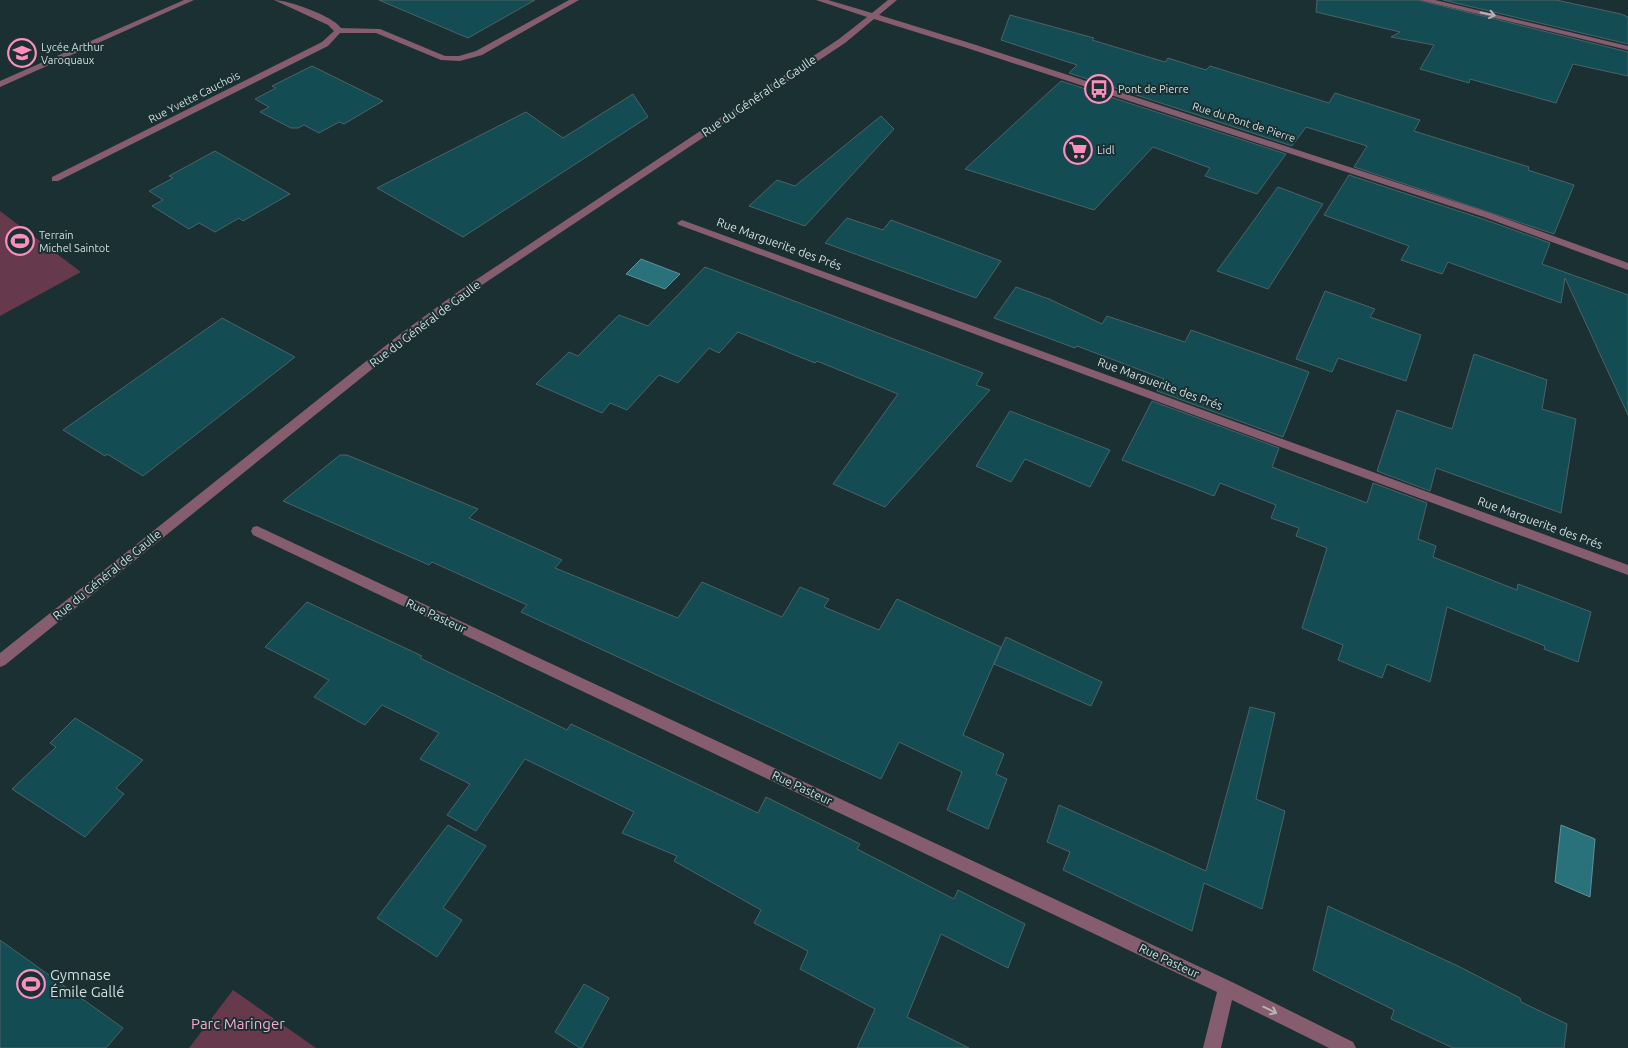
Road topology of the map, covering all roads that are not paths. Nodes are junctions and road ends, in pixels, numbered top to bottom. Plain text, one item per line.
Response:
1 (190, 0) edge
2 (278, 0) edge
3 (575, 0) edge
4 (820, 0) edge
5 (893, 0) edge
6 (1424, 0) edge
7 (872, 17) junction
8 (338, 31) junction
9 (1628, 48) edge
10 (0, 84) edge
11 (55, 179) dead end
12 (682, 223) dead end
13 (1628, 268) edge
14 (257, 531) dead end
15 (1628, 570) edge
16 (0, 661) edge
17 (1226, 988) junction
18 (1212, 1048) edge
19 (1347, 1048) edge

1 - 10 street
2 - 8 street
3 - 8 street
4 - 7 street, Rue du Pont de Pierre
5 - 7 street, Rue du Général de Gaulle
6 -> 9 street
7 - 13 street, Rue du Pont de Pierre
7 - 16 street, Rue du Général de Gaulle
8 - 11 street, Rue Yvette Cauchois
12 - 15 street, Rue Marguerite des Prés
14 - 17 street, Rue Pasteur
17 - 18 street
17 -> 19 street, Rue Pasteur

